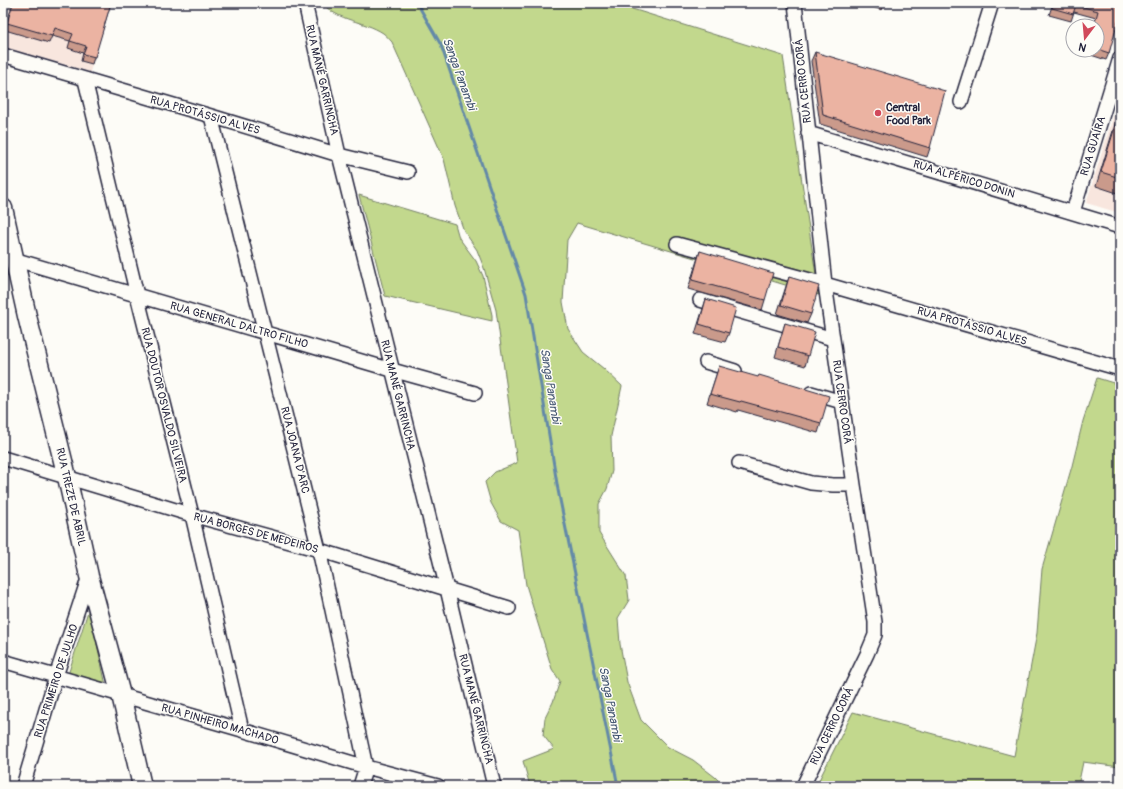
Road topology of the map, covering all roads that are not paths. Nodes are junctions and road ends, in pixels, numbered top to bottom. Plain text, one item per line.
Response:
1 (305, 3) edge
2 (795, 3) edge
3 (992, 3) edge
4 (3, 56) edge
5 (1120, 58) edge
6 (85, 80) junction
7 (961, 102) dead end
8 (211, 116) junction
9 (808, 133) junction
10 (339, 154) junction
11 (408, 172) dead end
12 (3, 208) edge
13 (1073, 212) junction
14 (1120, 227) edge
15 (677, 244) dead end
16 (9, 258) edge
17 (825, 284) junction
18 (137, 295) junction
19 (700, 300) dead end
20 (265, 333) junction
21 (833, 339) junction
22 (706, 362) dead end
23 (1120, 369) edge
24 (392, 370) junction
25 (744, 373) edge
26 (797, 389) edge
27 (475, 394) dead end
28 (842, 402) junction
29 (3, 458) edge
30 (739, 462) dead end
31 (67, 478) junction
32 (854, 485) junction
33 (192, 515) junction
34 (319, 550) junction
35 (89, 576) junction
36 (447, 589) junction
37 (510, 608) dead end
38 (3, 661) edge
39 (56, 676) junction
40 (121, 696) junction
41 (242, 730) junction
42 (366, 767) junction
43 (23, 786) edge
44 (142, 786) edge
45 (360, 786) edge
46 (438, 786) edge
47 (494, 786) edge
48 (803, 786) edge

1 - 10 street, RUA MANÉ GARRINCHA
2 - 9 street, RUA CERRO CORÁ
3 - 7 street
4 - 6 street, RUA PROTÁSSIO ALVES
5 - 13 street, RUA GUAÍRA
6 - 8 street, RUA PROTÁSSIO ALVES
6 - 18 street, RUA DOUTOR OSVALDO SILVEIRA
8 - 10 street, RUA PROTÁSSIO ALVES
8 - 20 street, RUA JOANA D'ARC
9 - 13 street, RUA ALPÉRICO DONIN
9 - 17 street, RUA CERRO CORÁ
10 - 11 street, RUA PROTÁSSIO ALVES
10 - 24 street, RUA MANÉ GARRINCHA
12 - 16 street, RUA TREZE DE ABRIL
13 - 14 street, RUA ALPÉRICO DONIN
15 - 17 street, RUA PROTÁSSIO ALVES
16 - 18 street, RUA GENERAL DALTRO FILHO
16 - 31 street, RUA TREZE DE ABRIL
17 - 21 street, RUA CERRO CORÁ
17 - 23 street, RUA PROTÁSSIO ALVES
18 - 20 street, RUA GENERAL DALTRO FILHO
18 - 33 street, RUA DOUTOR OSVALDO SILVEIRA
19 - 21 street
20 - 24 street, RUA GENERAL DALTRO FILHO
20 - 34 street, RUA JOANA D'ARC
21 - 28 street, RUA CERRO CORÁ
22 - 25 street
24 - 27 street, RUA GENERAL DALTRO FILHO
24 - 36 street, RUA MANÉ GARRINCHA
26 - 28 street
28 - 32 street, RUA CERRO CORÁ
29 - 31 street, RUA BORGES DE MEDEIROS
30 - 32 street
31 - 33 street, RUA BORGES DE MEDEIROS
31 - 35 street, RUA TREZE DE ABRIL
32 - 48 street, RUA CERRO CORÁ
33 - 34 street, RUA BORGES DE MEDEIROS
33 - 41 street, RUA DOUTOR OSVALDO SILVEIRA
34 - 36 street, RUA BORGES DE MEDEIROS
34 - 42 street, RUA JOANA D'ARC
35 - 39 street, RUA PRIMEIRO DE JULHO
35 - 40 street, RUA TREZE DE ABRIL
36 - 37 street, RUA BORGES DE MEDEIROS
36 - 47 street, RUA MANÉ GARRINCHA
38 - 39 street, RUA PINHEIRO MACHADO
39 - 40 street, RUA PINHEIRO MACHADO
39 - 43 street, RUA PRIMEIRO DE JULHO
40 - 41 street, RUA PINHEIRO MACHADO
40 - 44 street, RUA TREZE DE ABRIL
41 - 42 street, RUA PINHEIRO MACHADO
42 - 45 street, RUA JOANA D'ARC
42 - 46 street, RUA PINHEIRO MACHADO

